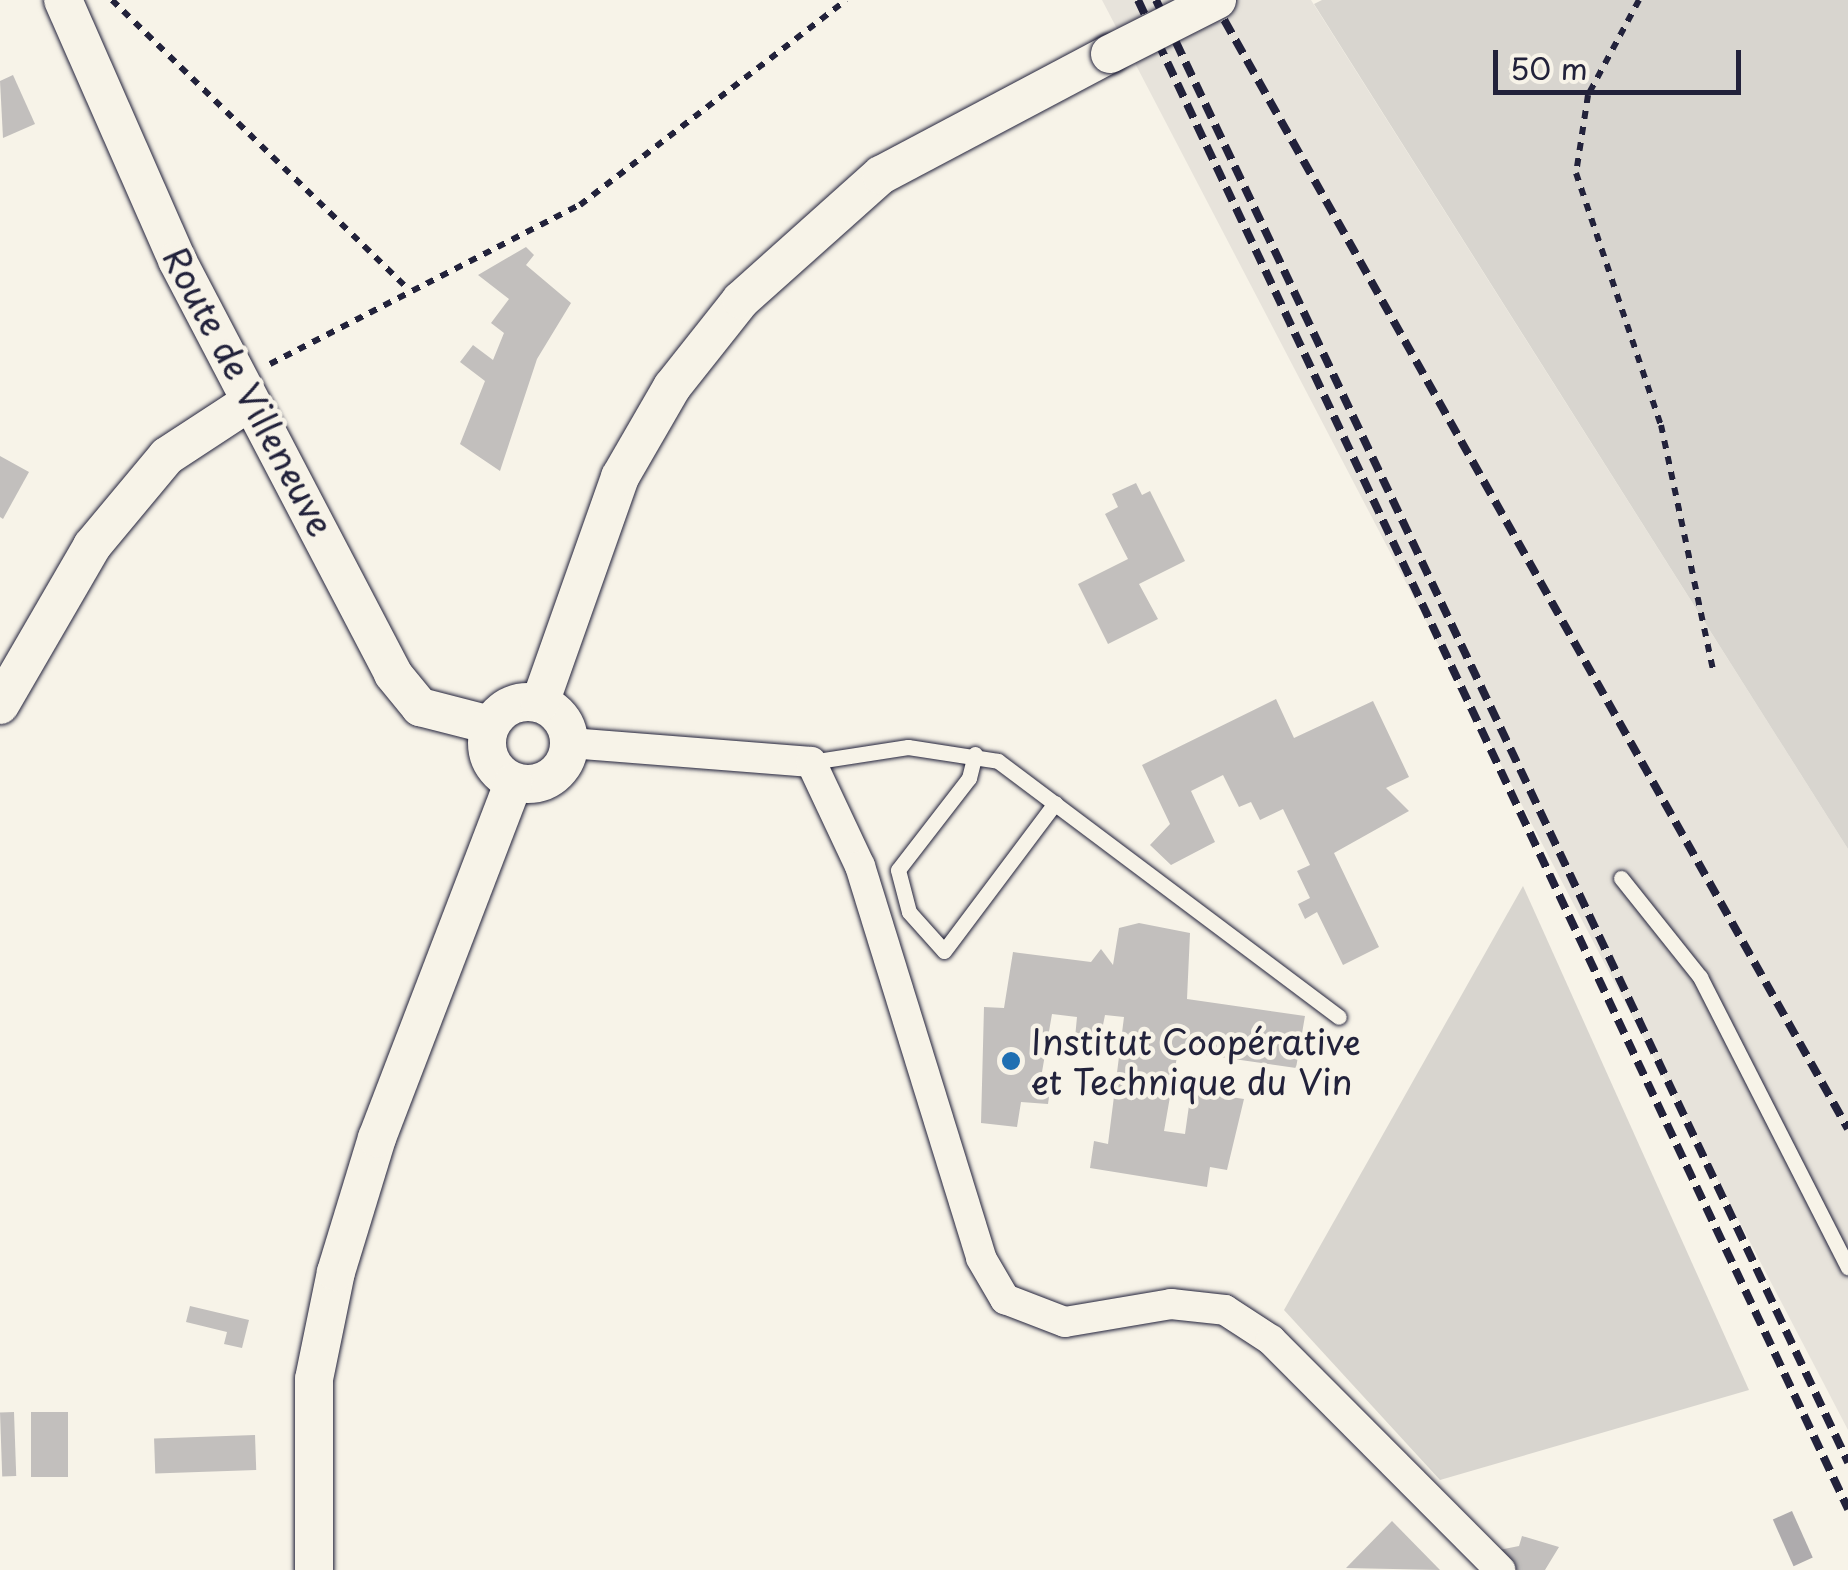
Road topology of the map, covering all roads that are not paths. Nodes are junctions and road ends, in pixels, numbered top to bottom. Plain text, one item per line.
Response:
1 (64, 0) edge
2 (1217, 0) edge
3 (243, 392) junction
4 (540, 703) junction
5 (0, 705) edge
6 (490, 725) junction
7 (570, 743) junction
8 (975, 754) junction
9 (810, 762) junction
10 (514, 782) junction
11 (1056, 802) junction
12 (1621, 878) dead end
13 (1340, 1017) dead end
14 (1848, 1268) edge
15 (314, 1570) edge
16 (1500, 1570) edge

1 - 3 street, Route de Villeneuve
2 - 4 street, bridge
3 - 5 street
3 - 6 street, Route de Villeneuve
4 - 6 street
4 - 7 street
6 - 10 street
7 - 9 street
7 - 10 street
8 - 9 lane
8 - 11 lane
8 - 11 lane
9 - 16 street
10 - 15 street
11 - 13 lane
12 - 14 lane

